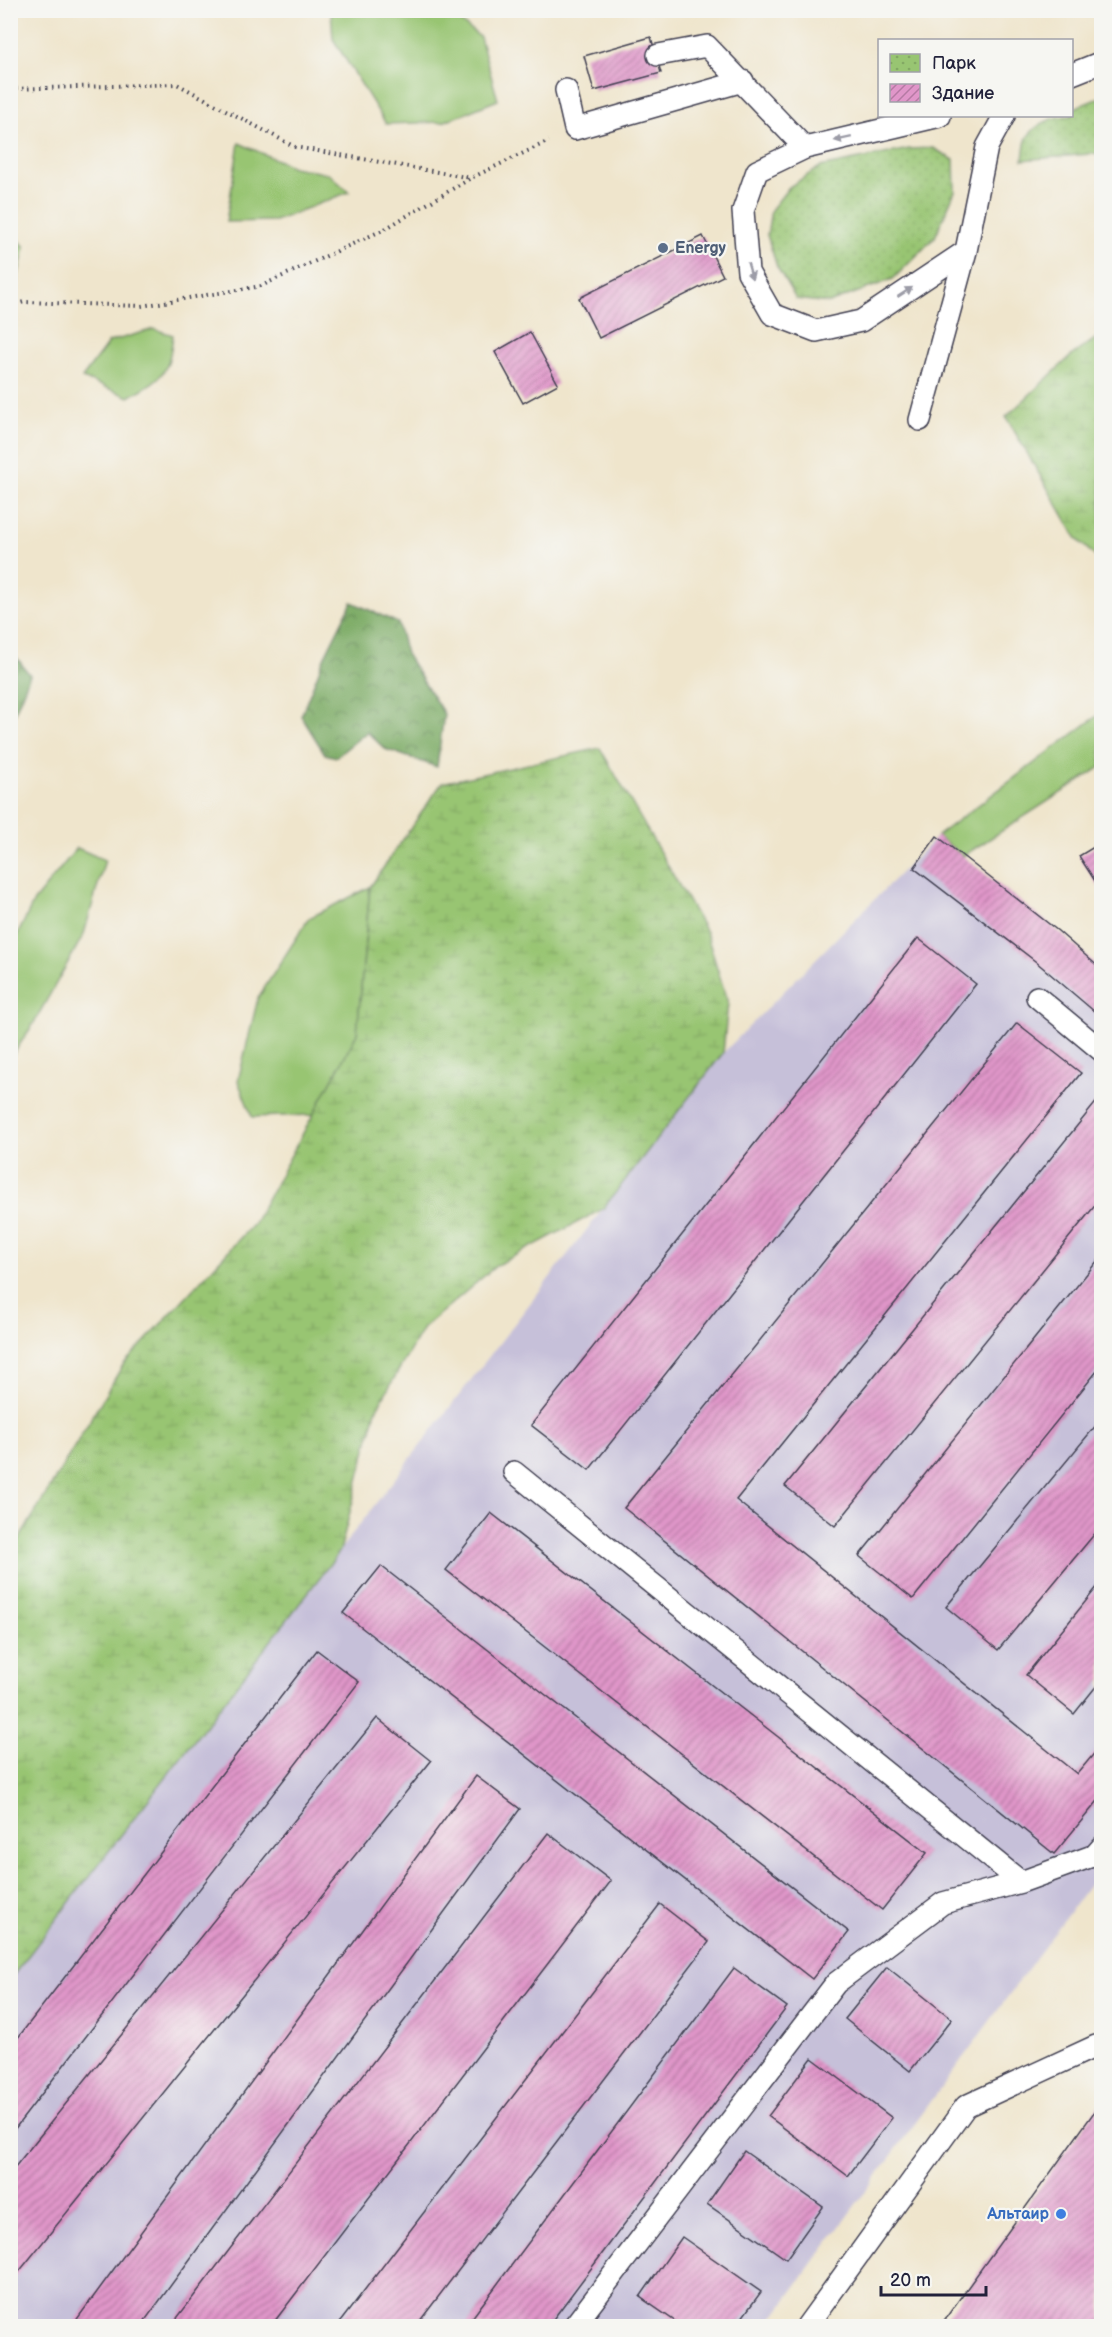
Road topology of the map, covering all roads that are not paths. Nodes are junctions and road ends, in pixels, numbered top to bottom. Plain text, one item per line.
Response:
1 (658, 55) dead end
2 (1101, 62) edge
3 (1073, 73) edge
4 (743, 81) junction
5 (566, 90) dead end
6 (936, 117) edge
7 (1003, 117) edge
8 (805, 148) junction
9 (966, 251) junction
10 (920, 420) dead end
11 (1037, 997) dead end
12 (1101, 1051) edge
13 (514, 1472) dead end
14 (1101, 1847) edge
15 (1021, 1882) junction
16 (1101, 2048) edge
17 (574, 2326) edge
18 (807, 2326) edge

1 - 4 lane
2 - 3 lane
4 - 5 lane
4 - 8 lane
6 -> 8 lane
7 - 9 lane
8 -> 9 lane
9 - 10 lane
11 - 12 lane
13 - 15 lane
14 - 15 lane
15 - 17 lane
16 - 18 lane

